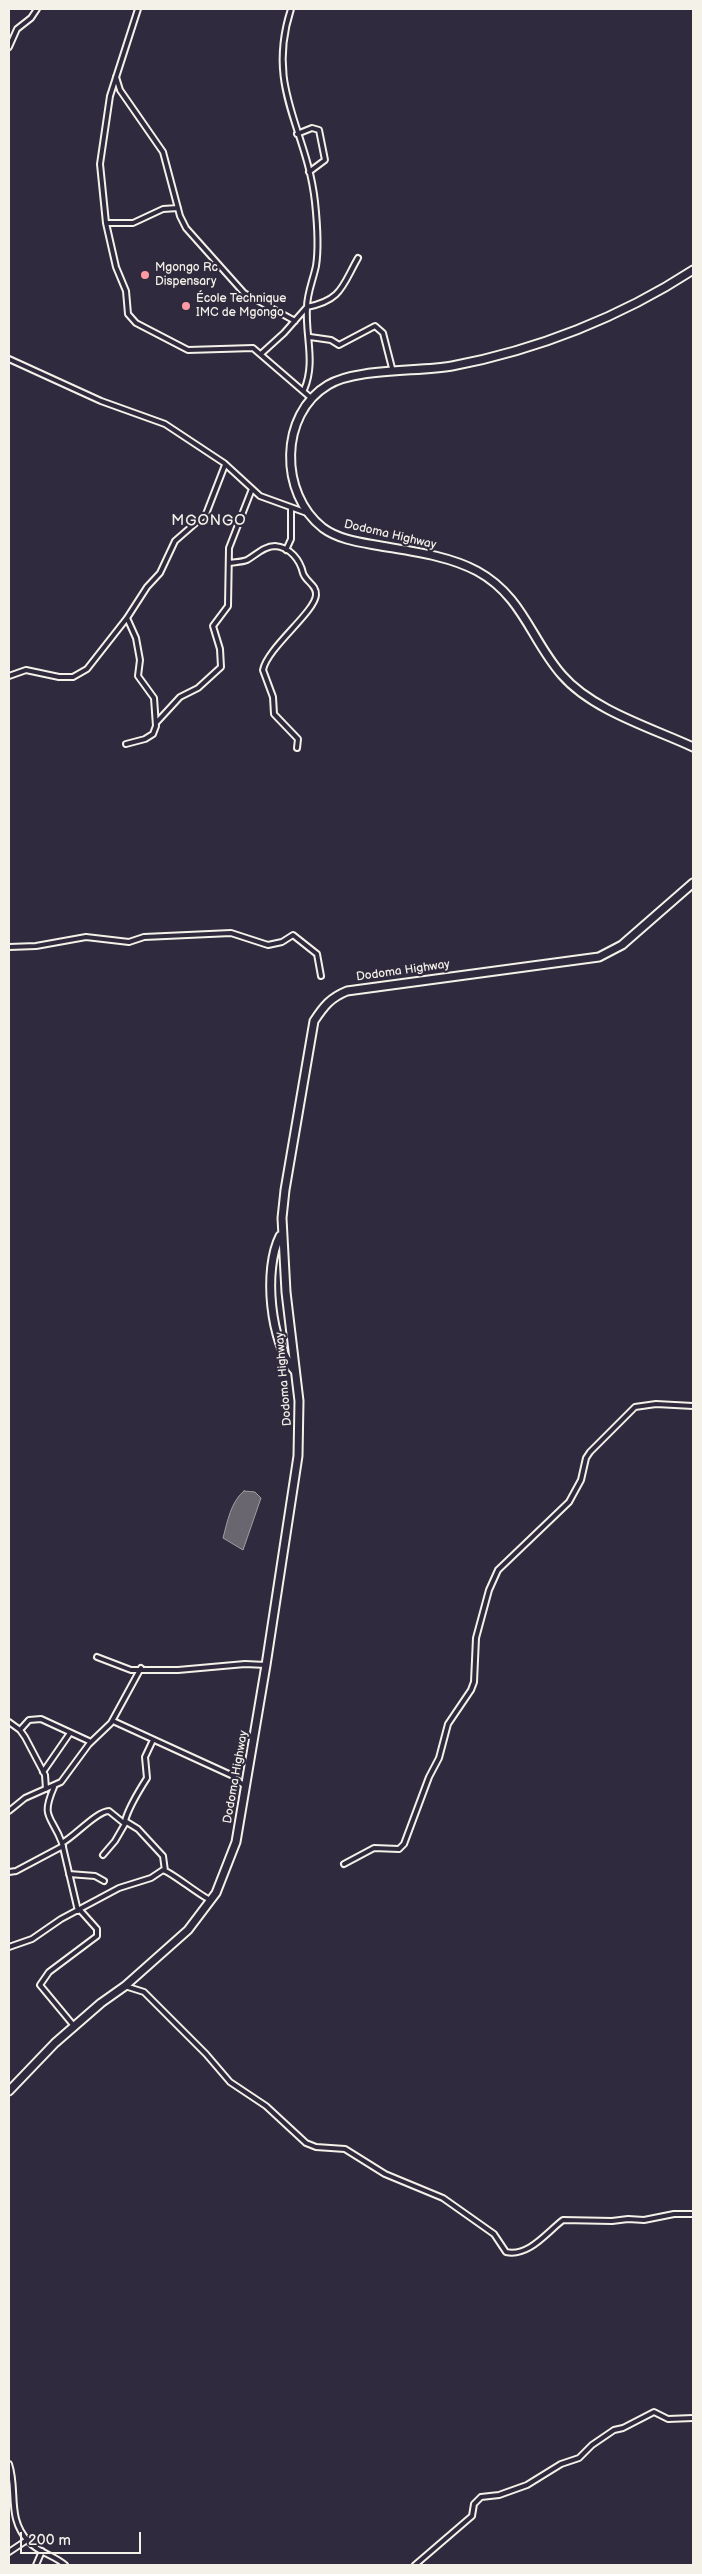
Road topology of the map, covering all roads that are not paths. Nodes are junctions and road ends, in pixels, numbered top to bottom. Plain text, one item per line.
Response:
1 (37, 9) edge
2 (138, 9) edge
3 (291, 9) edge
4 (9, 47) edge
5 (116, 75) junction
6 (297, 134) junction
7 (309, 172) junction
8 (178, 208) junction
9 (106, 223) junction
10 (358, 258) dead end
11 (693, 270) edge
12 (307, 307) junction
13 (295, 321) junction
14 (310, 337) junction
15 (262, 353) junction
16 (9, 360) edge
17 (393, 372) junction
18 (304, 390) junction
19 (311, 398) junction
20 (225, 464) junction
21 (252, 489) junction
22 (291, 508) junction
23 (309, 513) junction
24 (286, 550) junction
25 (228, 563) junction
26 (127, 618) junction
27 (9, 676) edge
28 (156, 723) junction
29 (126, 744) dead end
30 (693, 747) edge
31 (297, 748) dead end
32 (693, 883) edge
33 (9, 947) edge
34 (321, 976) dead end
35 (282, 1234) junction
36 (296, 1372) junction
37 (693, 1406) edge
38 (97, 1658) dead end
39 (266, 1665) junction
40 (141, 1668) junction
41 (113, 1721) junction
42 (9, 1722) edge
43 (20, 1730) junction
44 (70, 1733) junction
45 (153, 1740) junction
46 (90, 1742) junction
47 (43, 1772) junction
48 (54, 1787) junction
49 (246, 1787) junction
50 (46, 1789) junction
51 (9, 1811) edge
52 (125, 1823) junction
53 (62, 1845) junction
54 (103, 1855) dead end
55 (344, 1864) dead end
56 (165, 1871) junction
57 (9, 1872) edge
58 (69, 1874) junction
59 (104, 1880) dead end
60 (210, 1901) junction
61 (79, 1911) junction
62 (9, 1947) edge
63 (126, 1986) junction
64 (74, 2026) junction
65 (9, 2091) edge
66 (693, 2214) edge
67 (693, 2418) edge
68 (9, 2464) edge
69 (27, 2540) junction
70 (42, 2551) junction
71 (9, 2552) edge
72 (58, 2560) junction
73 (36, 2565) edge
74 (61, 2565) edge
75 (65, 2565) edge
76 (415, 2565) edge

1 - 4 street
2 - 5 street
3 - 6 street
5 - 8 street
5 - 9 street
6 - 7 street
6 - 7 street
7 - 12 street
8 - 9 street
8 - 13 street
9 - 15 street
10 - 12 street
11 - 17 highway, Dodoma Highway
12 - 13 street
12 - 14 street
13 - 15 street
14 - 17 street
14 - 18 street
15 - 18 street
16 - 20 street
17 - 19 highway, Dodoma Highway
18 - 19 street
19 - 23 highway, Dodoma Highway
20 - 21 street
20 - 26 street
21 - 22 street
21 - 25 street
22 - 23 street
22 - 24 street
23 - 30 highway, Dodoma Highway
24 - 25 street
24 - 31 street
25 - 28 street
26 - 27 street
26 - 28 street
28 - 29 street
32 - 35 highway, Dodoma Highway
33 - 34 street
35 - 36 highway, Dodoma Highway
35 - 36 highway
36 - 39 highway, Dodoma Highway
37 - 55 street
38 - 40 street
39 - 40 street
39 - 49 highway, Dodoma Highway
40 - 41 street
41 - 45 street
41 - 46 street
42 - 43 street
43 - 44 street
43 - 47 street
44 - 46 street
44 - 47 street
45 - 49 street
45 - 52 street
46 - 48 street
47 - 50 street
48 - 50 street
48 - 53 street
49 - 60 highway, Dodoma Highway
50 - 51 street
52 - 53 street
52 - 54 street
52 - 56 street
53 - 57 street
53 - 58 street
56 - 60 street
56 - 61 street
58 - 59 street
58 - 61 street
60 - 63 highway, Dodoma Highway
61 - 62 street
61 - 64 street
63 - 64 highway, Dodoma Highway
63 - 66 street
64 - 65 highway, Dodoma Highway
67 - 76 street
68 - 69 street
69 - 70 street
69 - 71 street
70 - 72 street
70 - 73 street
72 - 74 street
72 - 75 street

